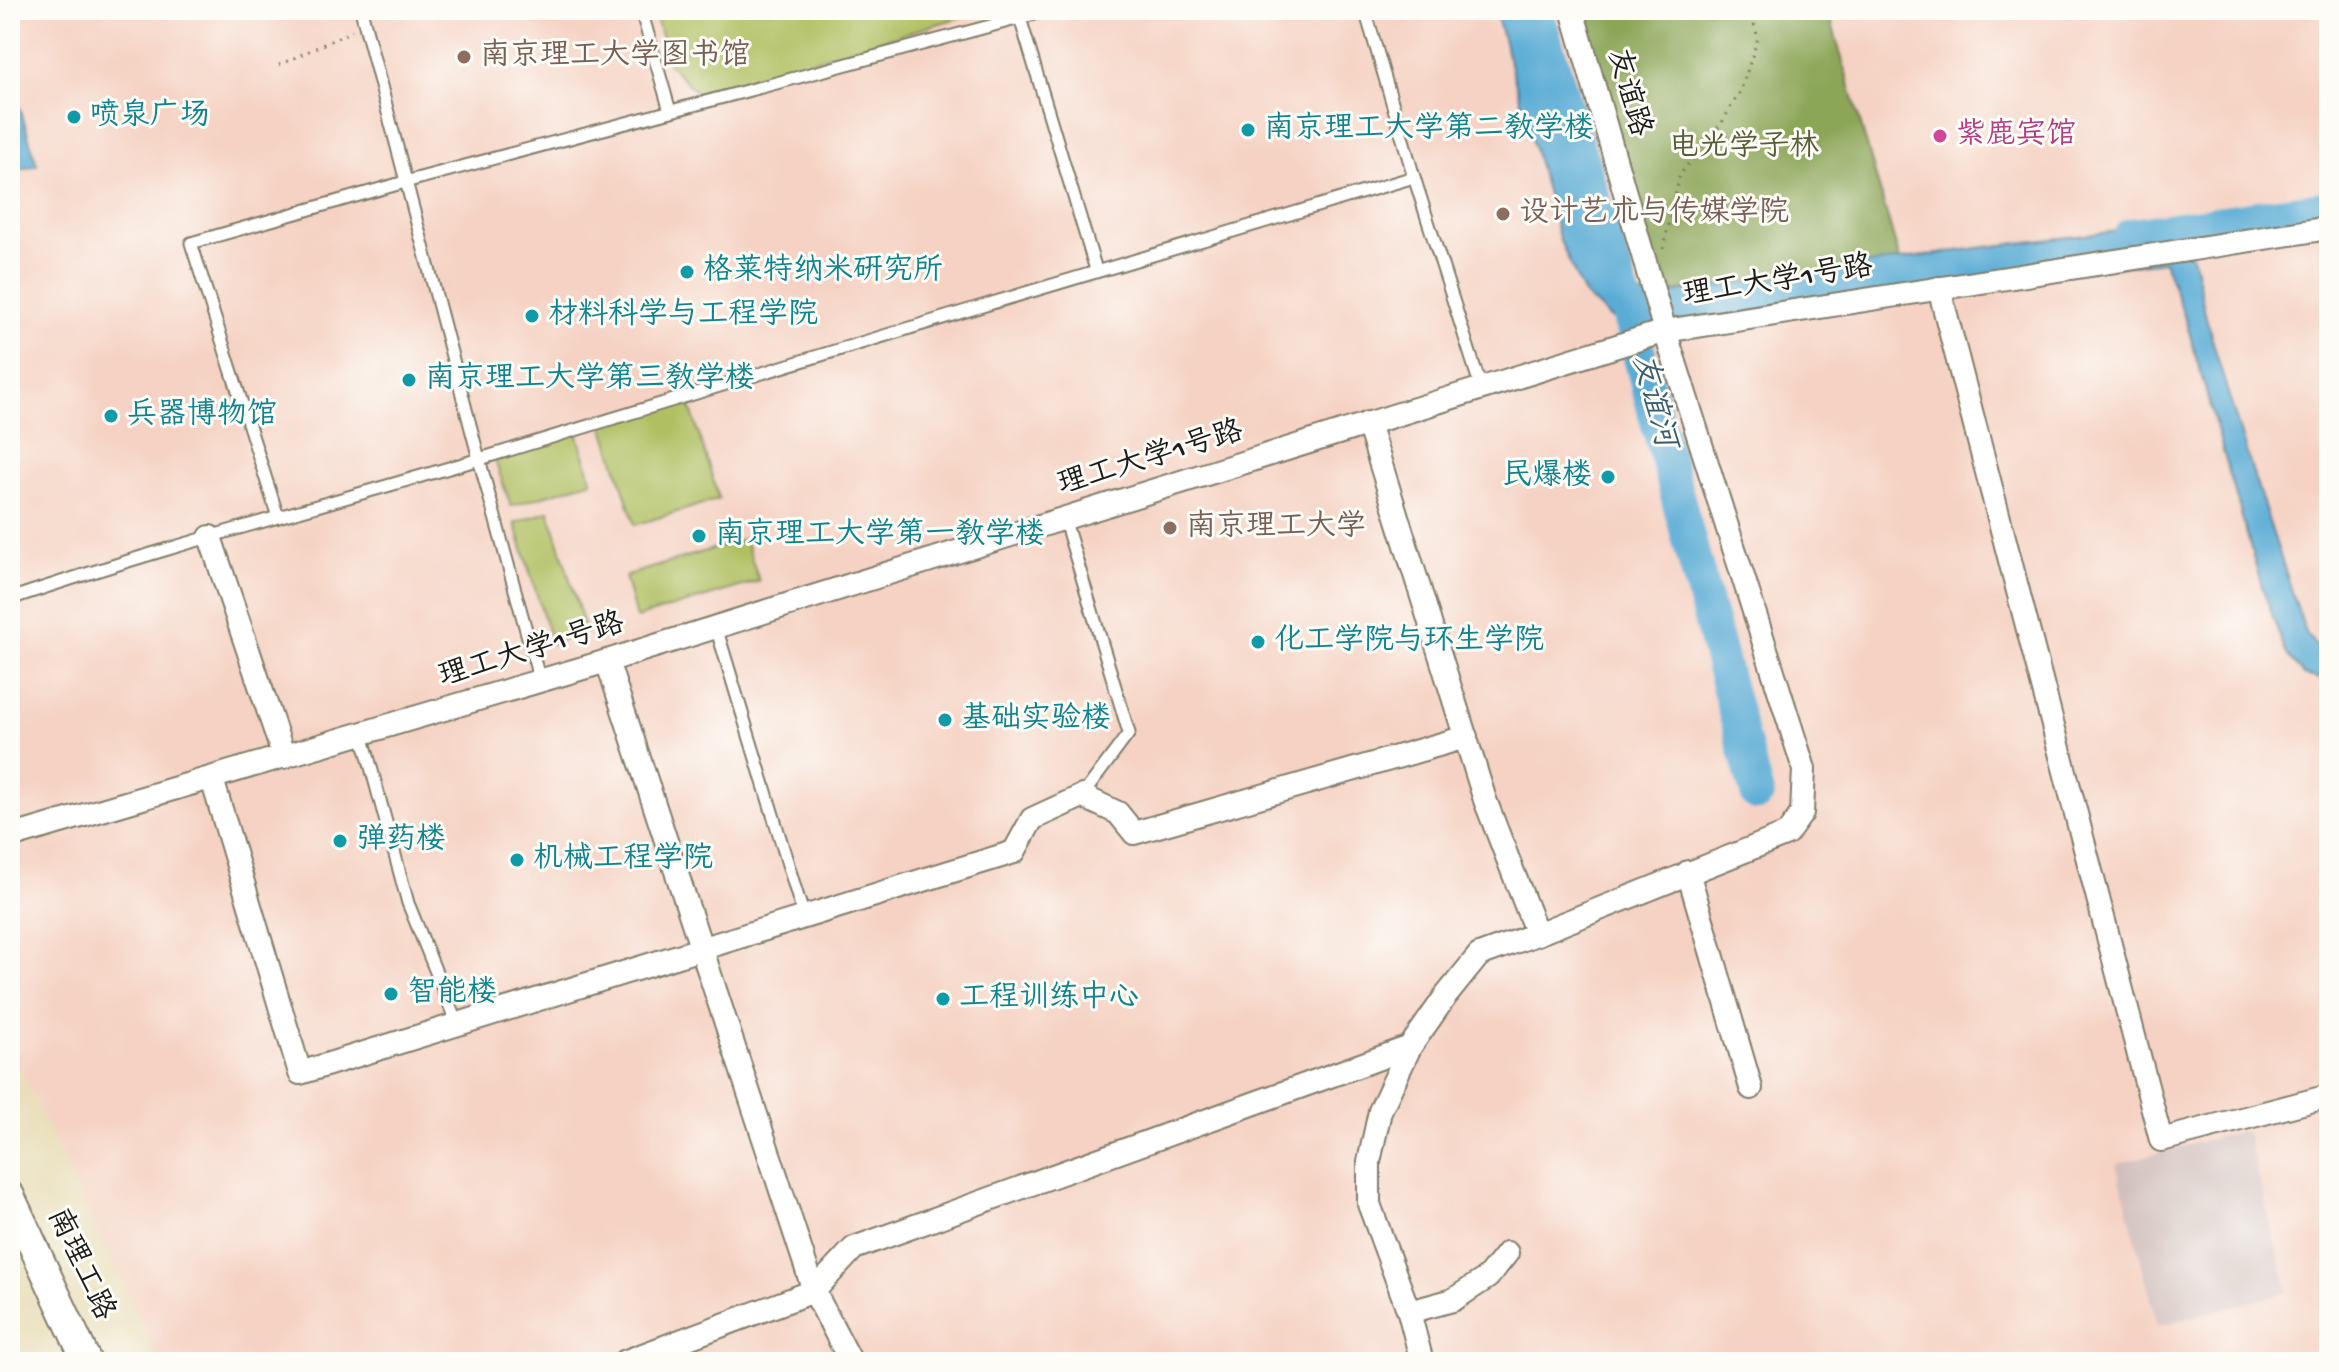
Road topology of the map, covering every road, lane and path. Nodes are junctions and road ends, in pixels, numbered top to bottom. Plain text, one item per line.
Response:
1 (361, 10) edge
2 (641, 10) edge
3 (1047, 10) edge
4 (1365, 10) edge
5 (1572, 10) edge
6 (1750, 10) edge
7 (1019, 14) edge
8 (365, 25) junction
9 (279, 65) dead end
10 (670, 111) junction
11 (1414, 177) junction
12 (405, 182) junction
13 (2329, 228) edge
14 (1096, 270) junction
15 (1939, 288) junction
16 (1654, 291) junction
17 (1665, 331) junction
18 (1481, 388) junction
19 (1368, 423) junction
20 (479, 459) junction
21 (278, 517) junction
22 (1064, 518) junction
23 (210, 537) junction
24 (10, 598) edge
25 (716, 627) junction
26 (607, 661) junction
27 (540, 681) junction
28 (362, 734) junction
29 (1466, 737) junction
30 (284, 757) junction
31 (212, 779) junction
32 (1082, 796) junction
33 (10, 837) edge
34 (1688, 872) junction
35 (804, 917) junction
36 (1537, 934) junction
37 (702, 949) junction
38 (457, 1024) junction
39 (1410, 1047) junction
40 (1751, 1088) dead end
41 (2329, 1096) edge
42 (10, 1196) edge
43 (1507, 1253) dead end
44 (814, 1291) junction
45 (1409, 1312) junction
46 (87, 1362) edge
47 (624, 1362) edge
48 (851, 1362) edge
49 (1422, 1362) edge

1 - 8 lane
2 - 10 lane
3 - 7 lane
4 - 11 lane
5 - 16 street, 友谊路
6 - 16 path
7 - 10 lane
7 - 14 lane
8 - 9 path
8 - 12 lane
10 - 12 lane
11 - 14 lane
11 - 18 lane
12 - 20 lane
12 - 21 lane
13 - 15 street, 理工大学1号路
14 - 20 lane
15 - 17 street, 理工大学1号路
15 - 41 street
16 - 17 street, 友谊路
17 - 18 street, 理工大学1号路
17 - 34 street, 友谊路
18 - 19 street, 理工大学1号路
19 - 22 street, 理工大学1号路
19 - 29 street
20 - 21 lane
20 - 27 lane
21 - 23 lane
22 - 25 street, 理工大学1号路
22 - 32 lane
23 - 24 lane
23 - 30 street
25 - 26 street, 理工大学1号路
25 - 35 lane
26 - 27 street, 理工大学1号路
26 - 37 street
27 - 28 street, 理工大学1号路
28 - 30 street, 理工大学1号路
28 - 38 lane
29 - 32 street
29 - 36 street
30 - 31 street, 理工大学1号路
31 - 33 street, 理工大学1号路
31 - 38 street
32 - 35 street
34 - 36 street, 友谊路
34 - 40 street
35 - 37 street
36 - 39 street, 友谊路
37 - 38 street
37 - 44 street
39 - 44 street
39 - 45 street, 友谊路
42 - 46 street, 南理工路
43 - 45 street
44 - 47 street
44 - 48 street
45 - 49 street, 友谊路

